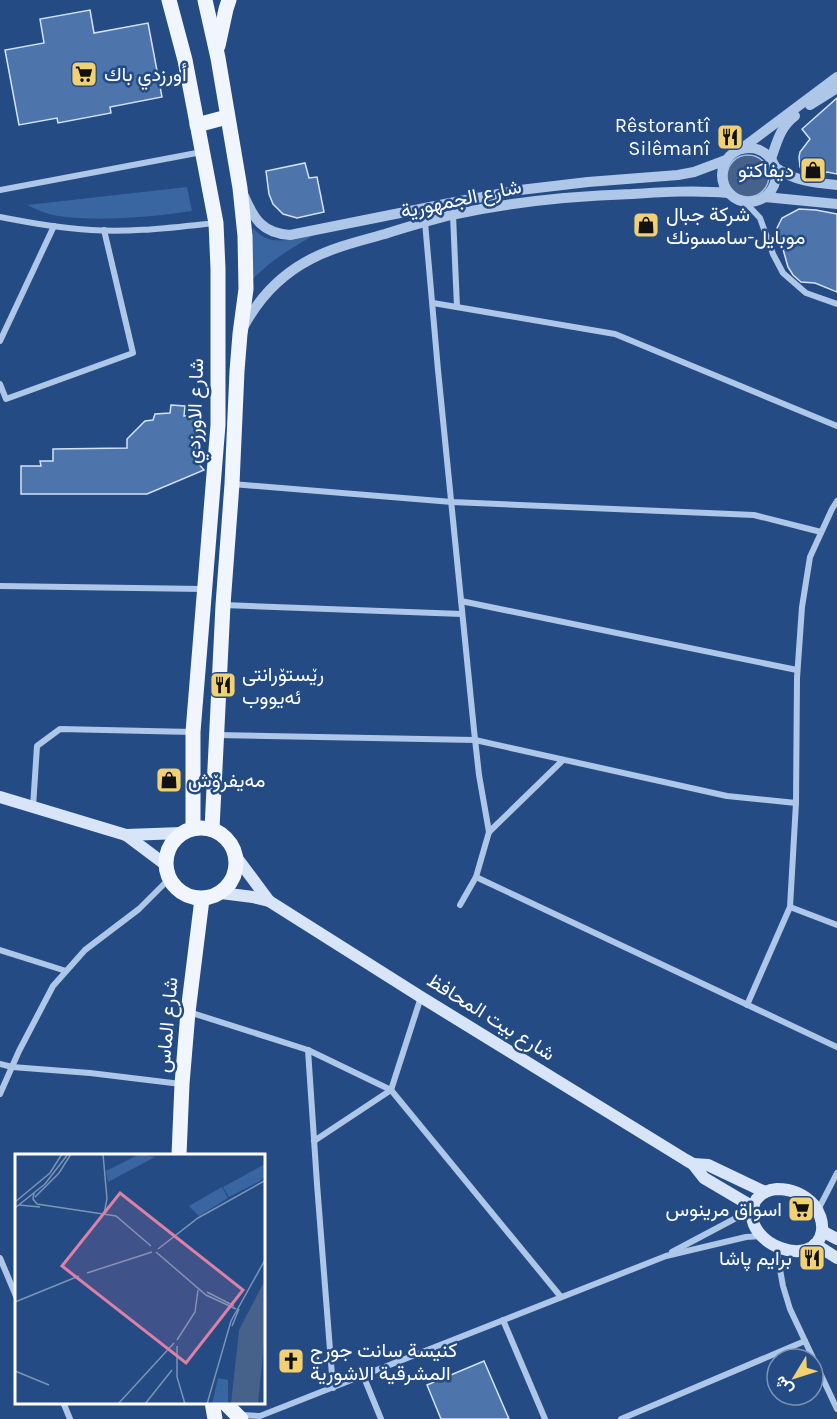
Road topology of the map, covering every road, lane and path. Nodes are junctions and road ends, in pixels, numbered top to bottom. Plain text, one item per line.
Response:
1 (169, 0) edge
2 (205, 0) edge
3 (229, 0) edge
4 (218, 58) junction
5 (837, 77) edge
6 (837, 88) edge
7 (227, 117) junction
8 (197, 125) junction
9 (740, 150) junction
10 (202, 152) junction
11 (726, 160) junction
12 (773, 163) junction
13 (837, 185) edge
14 (240, 188) junction
15 (0, 190) edge
16 (728, 193) junction
17 (765, 197) junction
18 (745, 202) junction
19 (837, 204) edge
20 (453, 215) junction
21 (0, 217) edge
22 (425, 222) junction
23 (216, 223) junction
24 (54, 226) junction
25 (104, 230) junction
26 (433, 303) junction
27 (837, 304) edge
28 (457, 307) junction
29 (240, 334) junction
30 (0, 341) edge
31 (0, 384) edge
32 (837, 426) edge
33 (232, 484) junction
34 (837, 501) edge
35 (452, 502) junction
36 (822, 532) junction
37 (0, 586) edge
38 (204, 589) junction
39 (461, 601) junction
40 (223, 605) junction
41 (462, 614) junction
42 (797, 670) junction
43 (193, 732) junction
44 (216, 735) junction
45 (475, 740) junction
46 (563, 760) junction
47 (0, 797) edge
48 (796, 803) junction
49 (33, 807) junction
50 (212, 829) junction
51 (188, 831) junction
52 (489, 832) junction
53 (126, 835) junction
54 (237, 858) junction
55 (168, 872) junction
56 (476, 877) junction
57 (221, 893) junction
58 (202, 899) junction
59 (269, 901) junction
60 (460, 905) dead end
61 (790, 907) junction
62 (837, 925) edge
63 (0, 950) edge
64 (66, 971) junction
65 (421, 997) junction
66 (747, 1005) junction
67 (188, 1012) junction
68 (837, 1047) edge
69 (308, 1050) junction
70 (0, 1064) edge
71 (12, 1067) junction
72 (182, 1084) junction
73 (391, 1090) junction
74 (0, 1094) edge
75 (314, 1141) junction
76 (179, 1154) edge
77 (693, 1164) junction
78 (837, 1173) edge
79 (765, 1192) junction
80 (753, 1208) junction
81 (818, 1211) junction
82 (822, 1229) junction
83 (837, 1231) edge
84 (762, 1236) junction
85 (837, 1239) edge
86 (815, 1244) junction
87 (776, 1246) junction
88 (666, 1256) junction
89 (0, 1258) edge
90 (837, 1258) edge
91 (15, 1294) edge
92 (561, 1297) junction
93 (503, 1320) junction
94 (805, 1341) junction
95 (363, 1375) junction
96 (333, 1388) junction
97 (64, 1404) edge
98 (212, 1404) edge
99 (225, 1404) edge
100 (837, 1409) edge
101 (235, 1418) edge
102 (70, 1419) edge
103 (215, 1419) edge
104 (381, 1419) edge
105 (544, 1419) edge
106 (621, 1419) edge

1 - 8 main road, شارع الاورزدي
2 - 4 main road, شارع الاورزدي
3 - 4 main road
4 - 7 main road, شارع الاورزدي
5 - 9 street
6 - 12 street
7 - 8 main road
7 - 14 main road, شارع الاورزدي
8 - 10 main road, شارع الاورزدي
9 - 11 street
9 - 12 street
10 - 15 street
10 - 23 main road, شارع الاورزدي
11 - 14 street, شارع الجمهورية
11 - 16 street
12 - 13 street
12 - 17 street
14 - 29 main road, شارع الاورزدي
16 - 18 street
16 - 20 street, شارع الجمهورية
17 - 18 street
17 - 19 street
18 - 27 street
20 - 22 street, شارع الجمهورية
20 - 28 street
21 - 24 street
22 - 26 street
22 - 29 street, شارع الجمهورية
23 - 25 street
23 - 38 main road, شارع الاورزدي
24 - 25 street
24 - 30 street
25 - 31 street
26 - 28 street
26 - 35 street
28 - 32 street
29 - 33 main road, شارع الاورزدي
33 - 35 street
33 - 40 main road, شارع الاورزدي
34 - 36 street
35 - 36 street
35 - 39 street
36 - 42 street
37 - 38 street
38 - 43 main road, شارع الاورزدي
39 - 41 street
39 - 42 street
40 - 41 street
40 - 44 main road, شارع الاورزدي
41 - 45 street
42 - 48 street
43 - 49 street
43 - 51 main road, شارع الاورزدي
44 - 45 street
44 - 50 main road, شارع الاورزدي
45 - 46 street
45 - 52 street
46 - 48 street
46 - 52 street
47 - 49 main road
48 - 61 street
49 - 53 main road
50 - 51 main road
50 - 54 main road
51 - 53 main road
51 - 55 main road
52 - 56 street
53 - 55 main road
54 - 57 main road
54 - 59 main road, شارع بيت المحافظ
55 - 58 main road
55 - 64 street
56 - 60 street
56 - 66 street
57 - 58 main road
57 - 59 main road, شارع بيت المحافظ
58 - 67 main road, شارع الماس
59 - 65 main road, شارع بيت المحافظ
61 - 62 street
61 - 66 street
63 - 64 street
64 - 71 street
65 - 73 street
65 - 77 main road, شارع بيت المحافظ
66 - 68 street
67 - 69 street
67 - 72 main road, شارع الماس
69 - 73 street
69 - 75 street
70 - 71 street
71 - 72 street
71 - 74 street
72 - 76 main road, شارع الماس
73 - 75 street
73 - 92 street
75 - 96 street
77 - 79 main road, شارع بيت المحافظ
77 - 80 main road, شارع بيت المحافظ
78 - 81 street
79 - 80 main road
79 - 81 main road, شارع بيت المحافظ
80 - 84 main road
80 - 88 street
81 - 82 main road
82 - 83 street
82 - 85 main road
82 - 86 main road
84 - 87 main road
84 - 88 street
86 - 87 main road
86 - 90 main road
87 - 94 street
88 - 92 street
89 - 91 street
92 - 93 street
93 - 95 street
93 - 105 street
94 - 100 street
94 - 106 street
95 - 96 street
95 - 104 street
96 - 101 street
97 - 102 street
98 - 103 main road
99 - 101 main road

